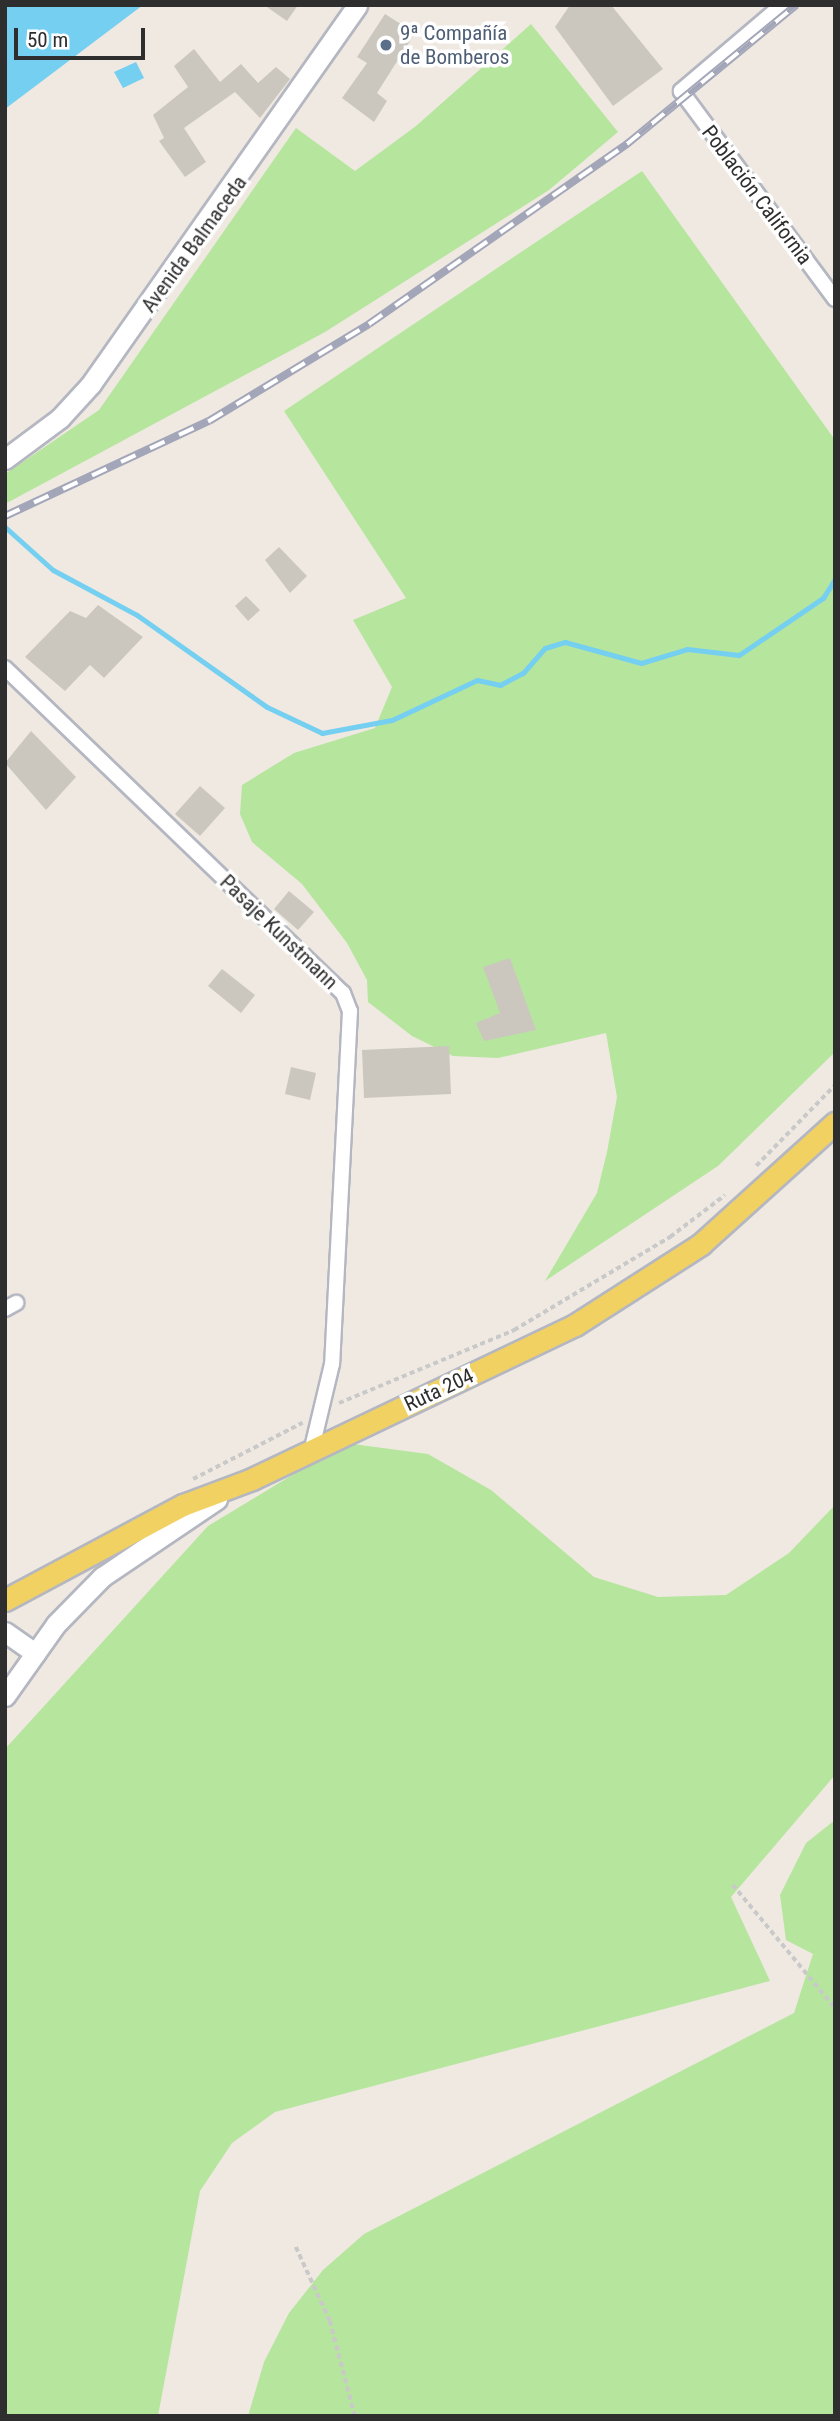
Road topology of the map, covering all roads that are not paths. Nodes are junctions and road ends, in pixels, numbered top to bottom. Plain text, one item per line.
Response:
1 (357, 5) edge
2 (782, 5) edge
3 (835, 299) edge
4 (5, 459) edge
5 (5, 668) edge
6 (835, 1123) edge
7 (312, 1448) junction
8 (252, 1479) junction
9 (5, 1600) edge
10 (5, 1632) edge
11 (35, 1653) junction
12 (5, 1696) edge

1 - 4 main road, Avenida Balmaceda
2 - 3 street, Población California
5 - 7 street, Pasaje Kunstmann
6 - 7 main road, Ruta 204
7 - 8 main road, Ruta 204
8 - 9 main road, Ruta 204
8 - 11 main road
10 - 11 main road
11 - 12 main road

